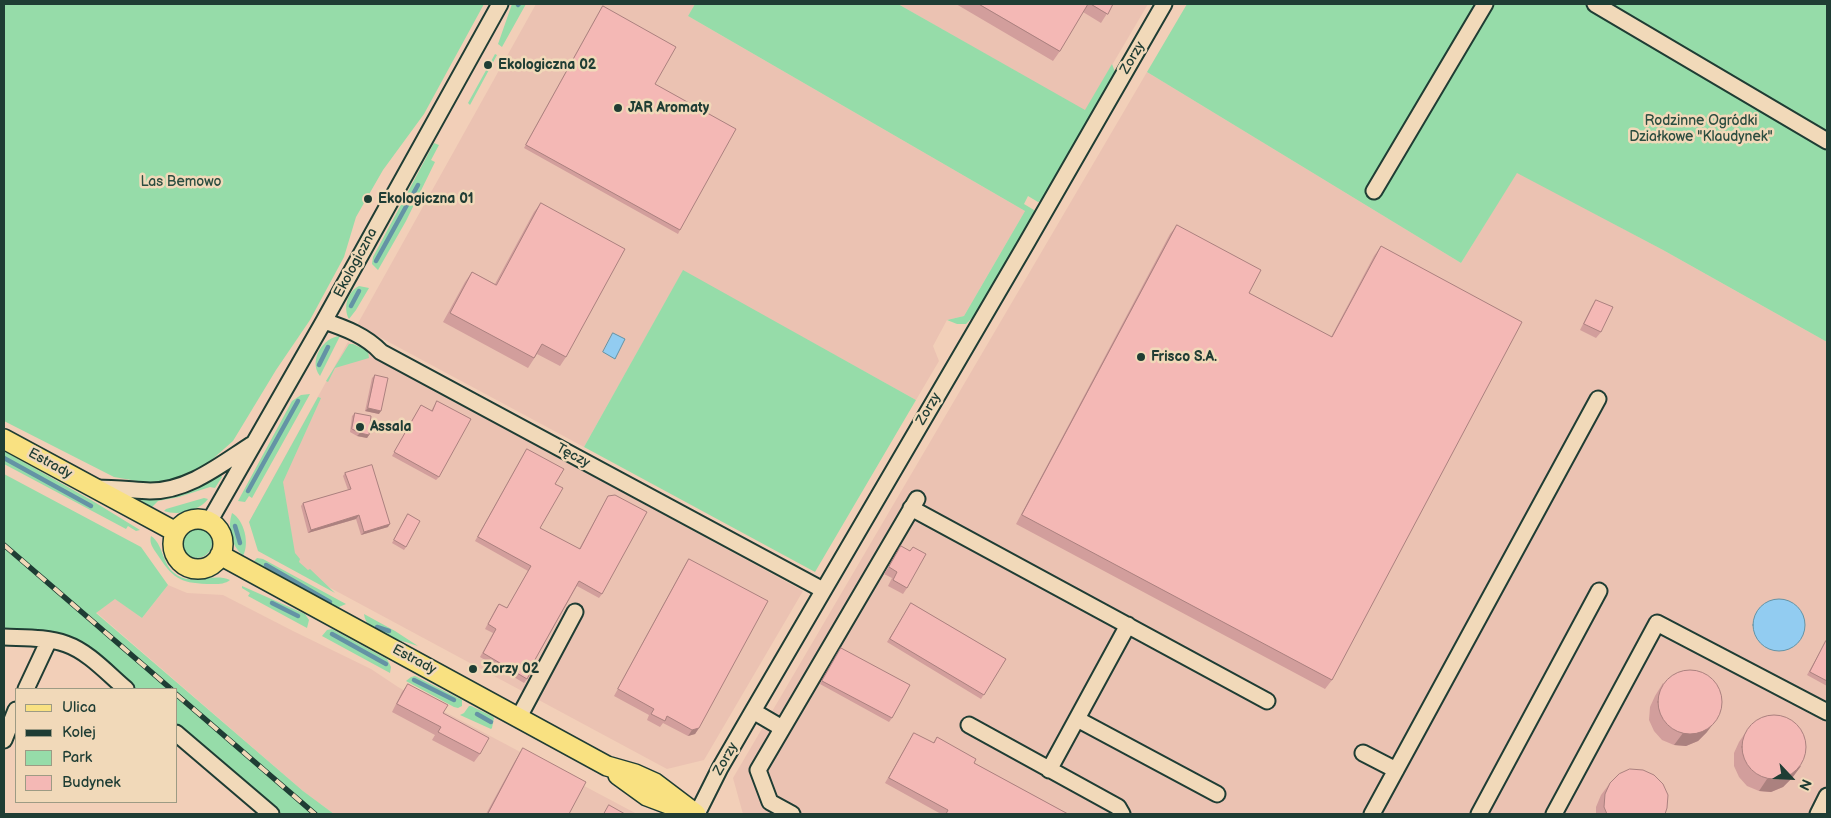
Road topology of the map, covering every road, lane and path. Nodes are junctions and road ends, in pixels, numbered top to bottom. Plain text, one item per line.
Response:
1 (500, 4) edge
2 (1164, 4) edge
3 (1485, 4) edge
4 (1595, 4) edge
5 (1827, 142) edge
6 (1374, 191) dead end
7 (324, 321) junction
8 (1598, 399) dead end
9 (4, 438) edge
10 (254, 442) junction
11 (95, 488) junction
12 (209, 522) junction
13 (176, 532) junction
14 (220, 555) junction
15 (823, 590) junction
16 (1599, 591) dead end
17 (575, 612) dead end
18 (1128, 625) junction
19 (4, 637) edge
20 (49, 640) junction
21 (26, 688) edge
22 (125, 688) edge
23 (1267, 701) dead end
24 (753, 711) junction
25 (15, 712) edge
26 (1827, 712) edge
27 (519, 717) junction
28 (1077, 719) junction
29 (969, 726) dead end
30 (782, 728) junction
31 (178, 735) edge
32 (4, 740) edge
33 (1363, 753) dead end
34 (1049, 770) junction
35 (1396, 770) junction
36 (1217, 794) dead end
37 (1827, 796) edge
38 (271, 814) edge
39 (696, 814) edge
40 (792, 814) edge
41 (1122, 814) edge
42 (1372, 814) edge
43 (1479, 814) edge
44 (1554, 814) edge
45 (1818, 814) edge

1 - 7 street, Ekologiczna
2 - 15 street, Zorzy
3 - 6 street
4 - 5 street
7 - 10 street, Ekologiczna
7 - 15 street, Tęczy
8 - 35 street
9 - 11 main road, Estrady
10 - 11 street
10 - 12 street, Ekologiczna
11 - 13 main road, Estrady
12 - 13 main road
12 - 14 main road
13 - 14 main road
14 - 27 main road, Estrady
15 - 24 street, Zorzy
16 - 43 street
17 - 27 street
18 - 23 street
18 - 28 street
18 - 30 street
19 - 20 street
20 - 21 street
20 - 22 street
24 - 30 street
24 - 39 street, Zorzy
25 - 32 street
26 - 44 street
27 - 39 main road, Estrady
28 - 34 street
28 - 36 street
29 - 34 street
30 - 40 street
31 - 38 street
33 - 35 street
34 - 41 street
35 - 42 street
37 - 45 street

